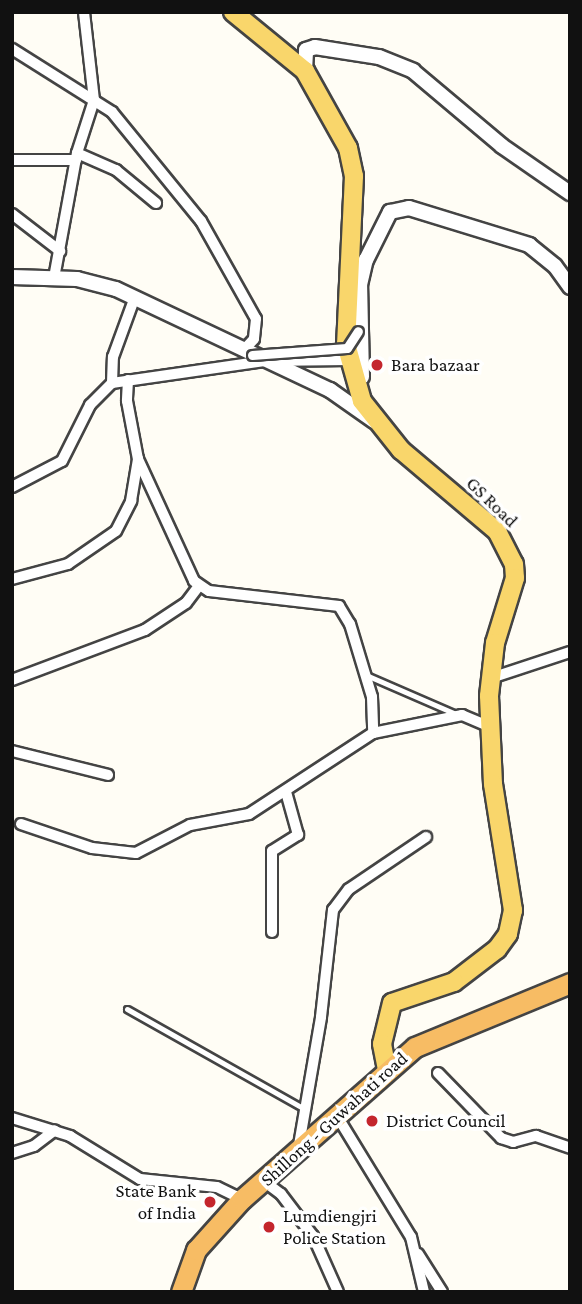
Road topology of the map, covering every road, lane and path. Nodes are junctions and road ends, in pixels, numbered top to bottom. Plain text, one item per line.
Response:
1 (84, 12) edge
2 (233, 12) edge
3 (12, 49) edge
4 (305, 71) junction
5 (94, 100) junction
6 (77, 157) junction
7 (12, 160) edge
8 (570, 193) edge
9 (156, 203) dead end
10 (12, 214) edge
11 (60, 251) junction
12 (12, 277) edge
13 (54, 278) junction
14 (570, 287) edge
15 (135, 297) junction
16 (358, 331) junction
17 (348, 354) junction
18 (253, 355) junction
19 (128, 380) junction
20 (112, 383) junction
21 (375, 422) junction
22 (138, 459) junction
23 (12, 488) edge
24 (12, 579) edge
25 (199, 586) junction
26 (570, 652) edge
27 (363, 673) junction
28 (491, 678) junction
29 (12, 680) edge
30 (462, 715) junction
31 (490, 727) junction
32 (373, 733) junction
33 (12, 751) edge
34 (108, 775) dead end
35 (286, 792) junction
36 (21, 824) dead end
37 (426, 838) dead end
38 (272, 932) dead end
39 (570, 983) edge
40 (127, 1009) dead end
41 (387, 1069) junction
42 (438, 1073) dead end
43 (303, 1108) junction
44 (337, 1116) junction
45 (12, 1118) edge
46 (55, 1130) junction
47 (299, 1144) junction
48 (570, 1148) edge
49 (12, 1153) edge
50 (265, 1182) junction
51 (242, 1199) junction
52 (414, 1248) junction
53 (181, 1292) edge
54 (338, 1292) edge
55 (424, 1292) edge
56 (442, 1292) edge

1 - 5 street
2 - 4 main road, GS Road
3 - 5 street
4 - 8 street
4 - 17 main road, GS Road
5 - 6 street
5 - 18 street
6 - 7 street
6 - 9 street
6 - 11 street
10 - 11 street
11 - 13 street
12 - 13 street
13 - 15 street
14 - 16 street
15 - 18 street
15 - 20 street
16 - 17 street, bridge
16 - 21 street
17 - 18 street
17 - 21 main road, GS Road
18 - 19 street
18 - 21 street
19 - 20 street
19 - 22 street
20 - 23 street
21 - 28 main road, GS Road
22 - 24 street
22 - 25 street
25 - 27 street
25 - 29 street
26 - 28 street
27 - 30 lane
27 - 32 street
28 - 31 main road, GS Road
30 - 31 street
30 - 32 street
31 - 41 main road, GS Road
32 - 35 street
33 - 34 street
35 - 36 street
35 - 38 street
37 - 43 street
39 - 41 highway, Shillong - Guwahati road
40 - 43 lane
41 - 44 highway, Shillong - Guwahati road
42 - 48 street
43 - 47 street
44 - 47 highway, Shillong - Guwahati road
44 - 52 street
45 - 46 street
46 - 49 street
46 - 51 street
47 - 50 highway, Shillong - Guwahati road
50 - 51 highway, Shillong - Guwahati road
50 - 54 street
51 - 53 highway, Shillong - Guwahati road
52 - 55 street
52 - 56 street

